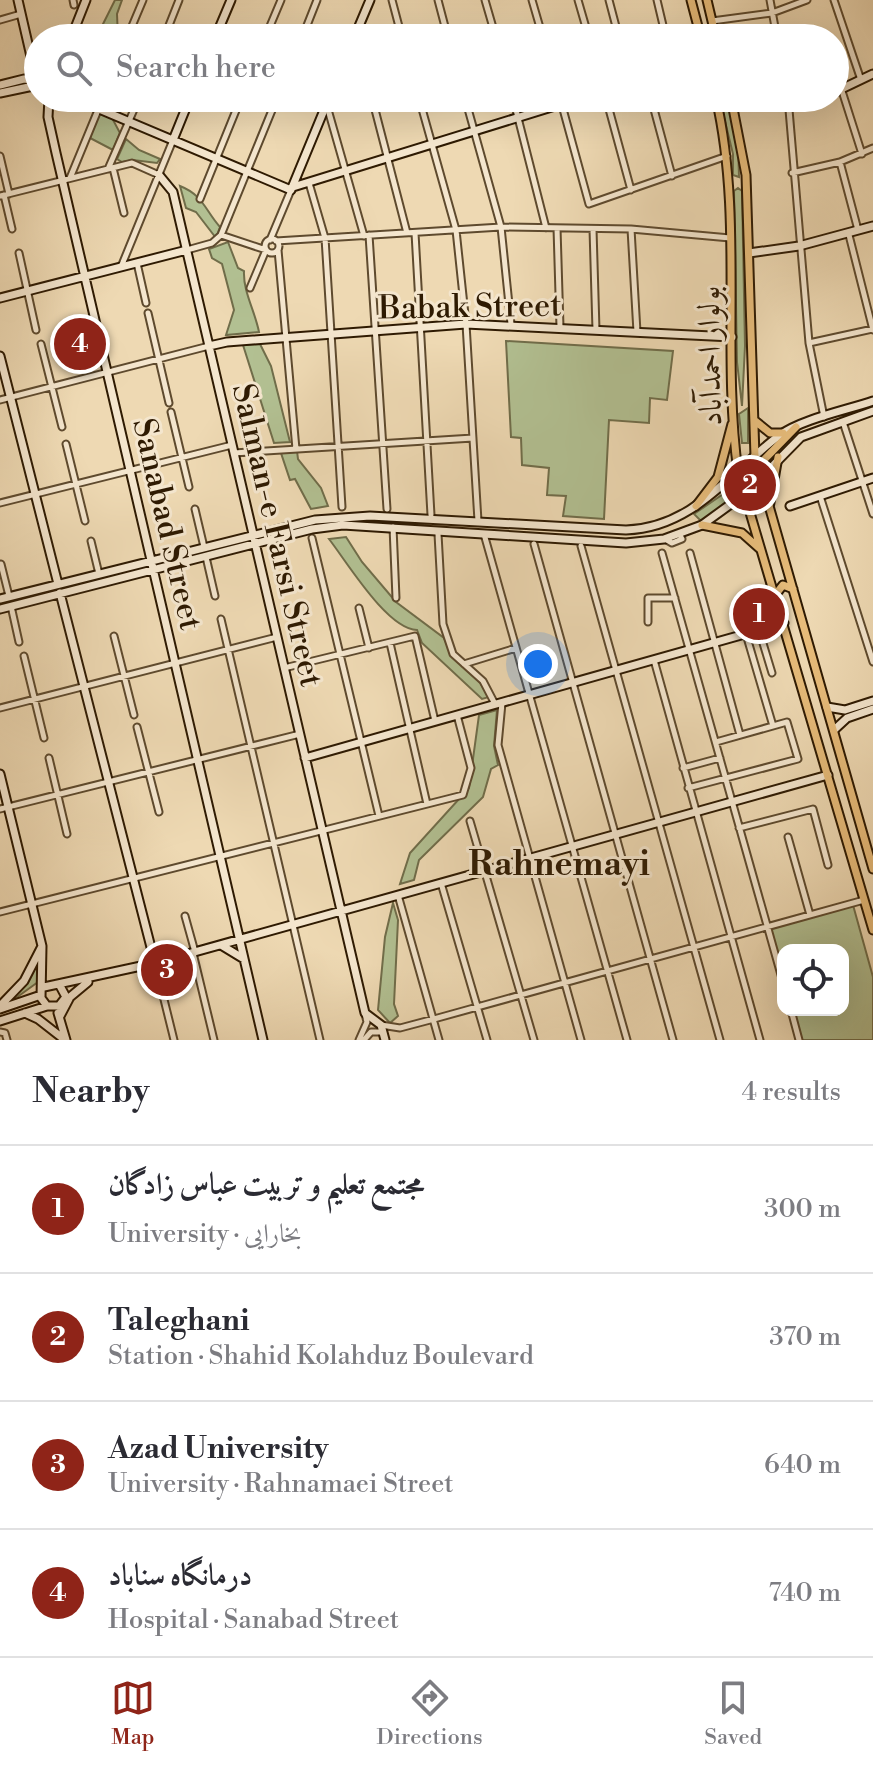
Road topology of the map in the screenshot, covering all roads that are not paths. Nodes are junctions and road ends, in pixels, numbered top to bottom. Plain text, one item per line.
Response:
1 (18, 0) edge
2 (86, 0) edge
3 (143, 0) edge
4 (179, 0) edge
5 (231, 0) edge
6 (281, 0) edge
7 (317, 0) edge
8 (370, 0) edge
9 (392, 0) edge
10 (438, 0) edge
11 (485, 0) edge
12 (532, 0) edge
13 (609, 0) edge
14 (657, 0) edge
15 (691, 0) edge
16 (707, 0) edge
17 (770, 0) edge
18 (807, 0) edge
19 (834, 0) edge
20 (578, 1) edge
21 (772, 13) junction
22 (21, 14) junction
23 (0, 20) edge
24 (712, 21) junction
25 (24, 24) edge
26 (77, 24) edge
27 (133, 24) edge
28 (170, 24) edge
29 (221, 24) edge
30 (271, 24) edge
31 (308, 24) edge
32 (360, 24) edge
33 (398, 24) edge
34 (444, 24) edge
35 (492, 24) edge
36 (539, 24) edge
37 (585, 24) edge
38 (615, 24) edge
39 (663, 24) edge
40 (697, 24) edge
41 (713, 24) edge
42 (774, 24) edge
43 (842, 24) edge
44 (849, 45) edge
45 (873, 74) edge
46 (24, 79) edge
47 (861, 81) junction
48 (0, 85) edge
49 (24, 87) edge
50 (849, 88) edge
51 (0, 93) edge
52 (849, 106) edge
53 (48, 112) edge
54 (98, 112) edge
55 (106, 112) edge
56 (134, 112) edge
57 (184, 112) edge
58 (235, 112) edge
59 (272, 112) edge
60 (324, 112) edge
61 (331, 112) edge
62 (376, 112) edge
63 (423, 112) edge
64 (469, 112) edge
65 (517, 112) edge
66 (532, 112) edge
67 (564, 112) edge
68 (610, 112) edge
69 (655, 112) edge
70 (719, 112) edge
71 (734, 112) edge
72 (789, 112) edge
73 (519, 117) junction
74 (130, 122) junction
75 (475, 131) junction
76 (173, 140) junction
77 (432, 144) junction
78 (873, 148) edge
79 (862, 154) junction
80 (0, 156) edge
81 (728, 156) junction
82 (389, 157) junction
83 (217, 159) junction
84 (840, 162) junction
85 (110, 168) junction
86 (346, 171) junction
87 (248, 172) junction
88 (792, 174) junction
89 (159, 175) junction
90 (746, 175) junction
91 (672, 176) junction
92 (728, 177) junction
93 (66, 179) junction
94 (309, 182) junction
95 (292, 189) junction
96 (631, 190) junction
97 (730, 191) junction
98 (747, 191) junction
99 (4, 195) edge
100 (200, 199) dead end
101 (124, 213) dead end
102 (873, 226) edge
103 (501, 227) junction
104 (546, 228) junction
105 (557, 228) junction
106 (12, 229) dead end
107 (593, 229) junction
108 (631, 229) junction
109 (456, 230) junction
110 (859, 231) junction
111 (407, 233) junction
112 (415, 233) junction
113 (221, 235) junction
114 (849, 235) junction
115 (367, 236) junction
116 (325, 238) junction
117 (730, 238) junction
118 (273, 240) junction
119 (799, 246) junction
120 (187, 250) junction
121 (266, 250) junction
122 (278, 250) junction
123 (19, 253) dead end
124 (749, 253) junction
125 (137, 263) junction
126 (121, 267) junction
127 (86, 277) junction
128 (250, 288) dead end
129 (28, 291) junction
130 (0, 298) edge
131 (146, 303) dead end
132 (148, 313) dead end
133 (466, 324) junction
134 (511, 324) junction
135 (421, 327) junction
136 (560, 327) junction
137 (873, 329) edge
138 (36, 330) dead end
139 (377, 330) junction
140 (596, 330) junction
141 (637, 332) junction
142 (333, 334) junction
143 (732, 337) junction
144 (286, 338) junction
145 (809, 343) junction
146 (41, 344) dead end
147 (209, 346) junction
148 (0, 356) edge
149 (159, 359) junction
150 (108, 373) junction
151 (52, 387) junction
152 (11, 398) junction
153 (753, 398) junction
154 (735, 399) junction
155 (0, 400) edge
156 (873, 401) edge
157 (169, 403) dead end
158 (873, 411) edge
159 (171, 412) dead end
160 (734, 418) junction
161 (824, 418) junction
162 (754, 420) junction
163 (843, 422) junction
164 (62, 427) dead end
165 (796, 427) junction
166 (783, 433) junction
167 (801, 437) junction
168 (473, 438) junction
169 (428, 440) junction
170 (382, 443) junction
171 (66, 444) dead end
172 (339, 446) junction
173 (233, 449) junction
174 (296, 449) junction
175 (182, 457) junction
176 (755, 457) junction
177 (778, 457) junction
178 (757, 467) junction
179 (131, 470) junction
180 (738, 472) junction
181 (759, 477) junction
182 (873, 478) edge
183 (861, 482) junction
184 (77, 483) junction
185 (189, 487) dead end
186 (746, 493) junction
187 (35, 494) junction
188 (820, 496) junction
189 (0, 503) edge
190 (696, 506) junction
191 (790, 506) dead end
192 (342, 507) dead end
193 (195, 509) dead end
194 (387, 509) dead end
195 (685, 514) junction
196 (769, 514) junction
197 (873, 514) edge
198 (431, 515) dead end
199 (85, 521) dead end
200 (478, 521) junction
201 (393, 526) junction
202 (698, 527) junction
203 (483, 533) junction
204 (438, 534) dead end
205 (312, 538) dead end
206 (254, 540) junction
207 (91, 541) dead end
208 (534, 544) dead end
209 (581, 546) dead end
210 (204, 547) junction
211 (761, 550) junction
212 (662, 553) dead end
213 (690, 553) dead end
214 (206, 557) junction
215 (1, 564) edge
216 (153, 566) junction
217 (99, 574) junction
218 (59, 589) junction
219 (793, 589) junction
220 (776, 594) junction
221 (215, 596) dead end
222 (4, 597) edge
223 (396, 598) dead end
224 (675, 598) junction
225 (11, 606) junction
226 (359, 608) dead end
227 (0, 609) edge
228 (221, 619) dead end
229 (648, 622) dead end
230 (784, 623) junction
231 (759, 630) junction
232 (746, 634) junction
233 (114, 636) dead end
234 (277, 637) junction
235 (19, 642) dead end
236 (714, 642) junction
237 (390, 643) junction
238 (369, 648) junction
239 (516, 648) junction
240 (227, 649) junction
241 (689, 649) junction
242 (341, 655) junction
243 (24, 656) dead end
244 (653, 659) junction
245 (873, 662) edge
246 (176, 663) junction
247 (464, 664) junction
248 (284, 668) junction
249 (616, 670) junction
250 (772, 673) dead end
251 (125, 676) junction
252 (573, 682) junction
253 (84, 686) junction
254 (529, 694) junction
255 (34, 699) junction
256 (873, 701) edge
257 (499, 703) junction
258 (827, 707) junction
259 (0, 708) edge
260 (873, 709) edge
261 (846, 714) junction
262 (134, 715) dead end
263 (457, 715) junction
264 (435, 721) junction
265 (773, 726) junction
266 (137, 727) dead end
267 (410, 728) junction
268 (834, 730) junction
269 (300, 734) junction
270 (740, 735) junction
271 (44, 738) dead end
272 (362, 742) junction
273 (716, 742) junction
274 (251, 747) junction
275 (49, 758) dead end
276 (305, 758) junction
277 (720, 758) junction
278 (198, 760) junction
279 (683, 768) junction
280 (149, 772) junction
281 (0, 774) edge
282 (828, 775) junction
283 (725, 778) junction
284 (109, 782) junction
285 (688, 788) junction
286 (58, 795) junction
287 (732, 801) junction
288 (427, 804) junction
289 (4, 808) edge
290 (159, 812) dead end
291 (695, 812) junction
292 (379, 816) junction
293 (470, 821) dead end
294 (659, 822) junction
295 (739, 828) junction
296 (322, 831) junction
297 (67, 834) dead end
298 (615, 834) junction
299 (788, 837) dead end
300 (274, 843) junction
301 (572, 846) junction
302 (221, 856) junction
303 (528, 859) junction
304 (828, 865) dead end
305 (873, 869) edge
306 (485, 870) junction
307 (133, 879) junction
308 (441, 883) junction
309 (398, 895) junction
310 (864, 900) junction
311 (34, 904) junction
312 (341, 911) junction
313 (0, 912) edge
314 (810, 915) junction
315 (185, 916) dead end
316 (292, 925) junction
317 (767, 926) junction
318 (873, 930) edge
319 (730, 936) junction
320 (240, 939) junction
321 (220, 945) junction
322 (42, 946) junction
323 (694, 946) junction
324 (194, 952) junction
325 (651, 958) junction
326 (245, 961) junction
327 (777, 961) edge
328 (155, 963) junction
329 (607, 971) junction
330 (94, 979) junction
331 (565, 983) junction
332 (59, 984) junction
333 (42, 991) junction
334 (522, 995) junction
335 (0, 1007) edge
336 (478, 1007) junction
337 (54, 1010) junction
338 (25, 1013) junction
339 (365, 1013) junction
340 (793, 1016) edge
341 (434, 1019) junction
342 (0, 1021) edge
343 (383, 1032) edge
344 (66, 1040) edge
345 (174, 1040) edge
346 (214, 1040) edge
347 (263, 1040) edge
348 (320, 1040) edge
349 (362, 1040) edge
350 (439, 1040) edge
351 (487, 1040) edge
352 (534, 1040) edge
353 (581, 1040) edge
354 (627, 1040) edge
355 (673, 1040) edge
356 (720, 1040) edge
357 (760, 1040) edge
358 (799, 1040) edge

1 - 22 main road
2 - 26 main road
3 - 27 street
4 - 28 street
5 - 29 main road
6 - 30 street
7 - 31 street
8 - 32 main road
9 - 33 street
10 - 34 street
11 - 35 street
12 - 36 street
13 - 38 street
14 - 39 street
15 - 40 main road
16 - 24 main road
17 - 21 street
18 - 21 street
19 - 43 street
20 - 37 street
21 - 24 street
21 - 42 street
22 - 23 street
22 - 25 main road
24 - 41 main road
44 - 47 street
45 - 47 main road
46 - 48 main road
47 - 50 main road
49 - 51 main road
52 - 79 street
53 - 93 main road, Sanabad Street
54 - 93 street
55 - 74 main road
56 - 74 street
57 - 76 main road
58 - 83 street
59 - 87 street
60 - 95 main road
61 - 86 street
62 - 82 street
63 - 77 street
64 - 75 street
65 - 73 street
66 - 73 main road
67 - 96 street
68 - 96 street
69 - 91 street
70 - 81 main road, بولوار احمدآباد
71 - 90 main road, بولوار احمدآباد
72 - 88 street
73 - 75 main road
73 - 104 street
74 - 76 main road
74 - 85 street
75 - 77 main road
75 - 103 street
76 - 83 main road
76 - 89 street
77 - 82 main road
77 - 109 street
78 - 79 street
79 - 84 street
80 - 99 street
81 - 91 street
81 - 92 main road, بولوار احمدآباد
82 - 86 main road
82 - 111 street
83 - 87 main road
83 - 100 street
84 - 88 street
84 - 110 street
85 - 89 street
85 - 93 street
85 - 101 street
86 - 94 main road
86 - 115 street
87 - 95 main road
87 - 113 street
88 - 119 street
89 - 120 main road, Salman-e Farsi Street
89 - 126 street
90 - 92 main road
90 - 98 main road, بولوار احمدآباد
91 - 96 street
92 - 97 main road, بولوار احمدآباد
93 - 99 street
93 - 127 main road, Sanabad Street
94 - 95 main road
94 - 116 street
95 - 118 street
97 - 98 main road
97 - 117 main road, بولوار احمدآباد
98 - 124 main road, بولوار احمدآباد
99 - 106 street
102 - 110 main road
103 - 104 street
103 - 109 street
103 - 134 street
104 - 105 street
105 - 107 street
105 - 136 street
107 - 108 street
107 - 140 street
108 - 117 street
108 - 141 street
109 - 112 street
109 - 133 street
110 - 114 main road
111 - 112 street
111 - 115 street
112 - 135 street
113 - 120 street
113 - 121 street
114 - 119 main road
114 - 137 street
115 - 116 street
115 - 139 street
116 - 118 street
116 - 142 street
117 - 143 main road, بولوار احمدآباد
118 - 121 street
118 - 122 street
119 - 124 main road
119 - 145 street
120 - 125 main road
120 - 147 main road, Salman-e Farsi Street
121 - 122 street
121 - 128 street
122 - 144 street
123 - 129 street
124 - 153 main road, بولوار احمدآباد
125 - 126 main road
125 - 131 street
126 - 127 main road
127 - 129 main road
127 - 150 main road, Sanabad Street
129 - 130 main road
129 - 138 street
132 - 149 street
133 - 134 main road, Babak Street
133 - 135 main road, Babak Street
133 - 168 street
134 - 136 main road, Babak Street
135 - 139 main road, Babak Street
135 - 169 street
136 - 140 main road, Babak Street
137 - 145 street
139 - 142 main road, Babak Street
139 - 170 street
140 - 141 main road, Babak Street
141 - 143 main road, Babak Street
142 - 144 main road, Babak Street
142 - 172 street
143 - 154 main road, بولوار احمدآباد
144 - 147 main road, Babak Street
144 - 174 street
145 - 161 street
146 - 151 street
147 - 149 street
147 - 173 main road, Salman-e Farsi Street
148 - 152 main road
149 - 150 street
149 - 157 street
150 - 151 street
150 - 179 main road, Sanabad Street
151 - 152 street
151 - 164 street
152 - 155 street
152 - 187 main road
153 - 154 main road
153 - 162 main road, بولوار احمدآباد
154 - 160 main road, بولوار احمدآباد
156 - 161 main road
158 - 163 main road
159 - 175 street
160 - 180 main road, بولوار احمدآباد
160 - 190 main road
161 - 165 main road
162 - 166 main road
162 - 176 main road, بولوار احمدآباد
163 - 167 main road
163 - 183 street
165 - 166 main road
165 - 167 main road
165 - 178 main road
166 - 176 main road
167 - 177 main road
168 - 169 street
168 - 200 street
169 - 170 street
169 - 198 street
170 - 172 street
170 - 194 street
171 - 184 street
172 - 174 street
172 - 192 street
173 - 174 street
173 - 175 street
173 - 206 main road, Salman-e Farsi Street
175 - 179 street
175 - 185 street
176 - 178 main road, بولوار احمدآباد
176 - 180 main road
177 - 181 main road
177 - 196 main road
178 - 181 main road, بولوار احمدآباد
178 - 186 main road
179 - 184 street
179 - 216 main road, Sanabad Street
180 - 186 main road, بولوار احمدآباد
180 - 190 main road
181 - 186 main road
181 - 196 main road, بولوار احمدآباد
182 - 183 main road
183 - 188 main road
183 - 197 street
184 - 187 street
184 - 199 street
186 - 202 main road
186 - 211 main road, بولوار احمدآباد
187 - 189 street
187 - 218 main road
188 - 191 main road
188 - 245 street
190 - 195 main road
193 - 210 street
195 - 200 main road
195 - 202 main road
196 - 219 main road, بولوار احمدآباد
200 - 206 main road
201 - 203 main road
201 - 206 main road
201 - 223 street
202 - 203 main road
202 - 211 main road
203 - 239 street
204 - 247 street
205 - 242 street
206 - 210 main road
206 - 214 main road
206 - 234 main road, Salman-e Farsi Street
207 - 217 street
208 - 252 street
209 - 249 street
210 - 216 main road
211 - 220 main road, بولوار احمدآباد
212 - 224 street
213 - 236 street
214 - 216 main road
214 - 221 street
215 - 222 street
216 - 217 main road
216 - 218 main road
216 - 246 main road, Sanabad Street
217 - 218 main road
218 - 222 main road
218 - 225 main road
218 - 253 main road
219 - 220 main road
219 - 258 main road, بولوار احمدآباد
220 - 230 main road, بولوار احمدآباد
224 - 229 street
224 - 241 street
225 - 227 main road
225 - 235 street
226 - 238 street
228 - 240 street
230 - 231 main road
230 - 282 main road, بولوار احمدآباد
231 - 232 main road
231 - 250 street
232 - 236 main road
232 - 265 street
233 - 251 street
234 - 240 street
234 - 248 main road, Salman-e Farsi Street
236 - 241 main road
236 - 270 street
237 - 238 street
237 - 264 street
237 - 267 street
238 - 242 street
239 - 247 street
239 - 254 street
240 - 246 street
240 - 274 street
241 - 244 main road
241 - 273 street
242 - 248 street
242 - 272 street
243 - 255 street
244 - 249 main road
244 - 279 street
246 - 251 street
246 - 278 main road, Sanabad Street
247 - 257 street
248 - 269 main road, Salman-e Farsi Street
249 - 252 main road
249 - 294 street
251 - 253 street
251 - 262 street
252 - 254 main road
252 - 298 street
253 - 255 street
253 - 284 main road
254 - 257 main road
254 - 301 street
255 - 259 street
255 - 271 street
256 - 261 main road
257 - 263 main road
257 - 303 street
258 - 261 main road
258 - 268 main road, بولوار احمدآباد
260 - 261 main road
261 - 268 main road
263 - 264 main road
263 - 288 street
264 - 267 main road
265 - 270 street
265 - 283 street
266 - 280 street
267 - 272 main road
267 - 288 street
268 - 305 main road, بولوار احمدآباد
269 - 274 street
269 - 276 main road, Salman-e Farsi Street
270 - 273 street
272 - 276 main road
272 - 292 street
273 - 277 street
274 - 278 street
274 - 300 street
275 - 286 street
276 - 296 main road, Salman-e Farsi Street
277 - 279 street
277 - 283 street
278 - 280 street
278 - 302 main road, Sanabad Street
279 - 285 street
280 - 284 street
280 - 290 street
281 - 289 main road
282 - 287 main road
282 - 310 main road, بولوار احمدآباد
283 - 285 street
283 - 287 street
284 - 286 street
284 - 307 main road
285 - 291 street
286 - 289 street
286 - 297 street
287 - 291 main road
287 - 295 street
288 - 292 street
289 - 311 main road
291 - 294 main road
291 - 319 street
292 - 296 street
293 - 306 street
294 - 298 main road
294 - 323 street
295 - 304 street
295 - 317 street
296 - 300 street
296 - 312 main road, Salman-e Farsi Street
298 - 301 main road
298 - 325 street
299 - 314 street
300 - 302 street
300 - 316 street
301 - 303 main road
301 - 329 street
302 - 307 street
302 - 320 main road, Sanabad Street
303 - 306 main road
303 - 331 street
306 - 308 main road
306 - 334 street
307 - 311 street
307 - 328 main road
308 - 309 main road
308 - 336 street
309 - 312 main road
309 - 341 street
310 - 314 street
310 - 318 main road, بولوار احمدآباد
311 - 313 street
311 - 322 main road
312 - 316 main road
312 - 339 main road, Salman-e Farsi Street
314 - 317 street
315 - 324 street
316 - 320 main road
316 - 348 street
317 - 319 street
317 - 327 street
319 - 323 street
319 - 357 street
320 - 321 main road
320 - 326 main road, Sanabad Street
321 - 324 main road
321 - 326 main road
322 - 333 main road
322 - 335 main road
323 - 325 street
323 - 356 street
324 - 328 main road
324 - 346 street
325 - 329 street
325 - 355 street
326 - 347 main road, Sanabad Street
328 - 330 main road
328 - 345 street
329 - 331 street
329 - 354 street
330 - 332 main road
330 - 337 main road
331 - 334 street
331 - 353 street
332 - 333 main road
332 - 337 main road
333 - 335 main road
333 - 337 main road
334 - 336 street
334 - 352 street
336 - 341 street
336 - 351 street
337 - 338 main road
337 - 344 main road
338 - 342 main road
338 - 344 main road
339 - 343 main road
339 - 349 street
340 - 358 street
341 - 343 street
341 - 350 street
343 - 349 street

